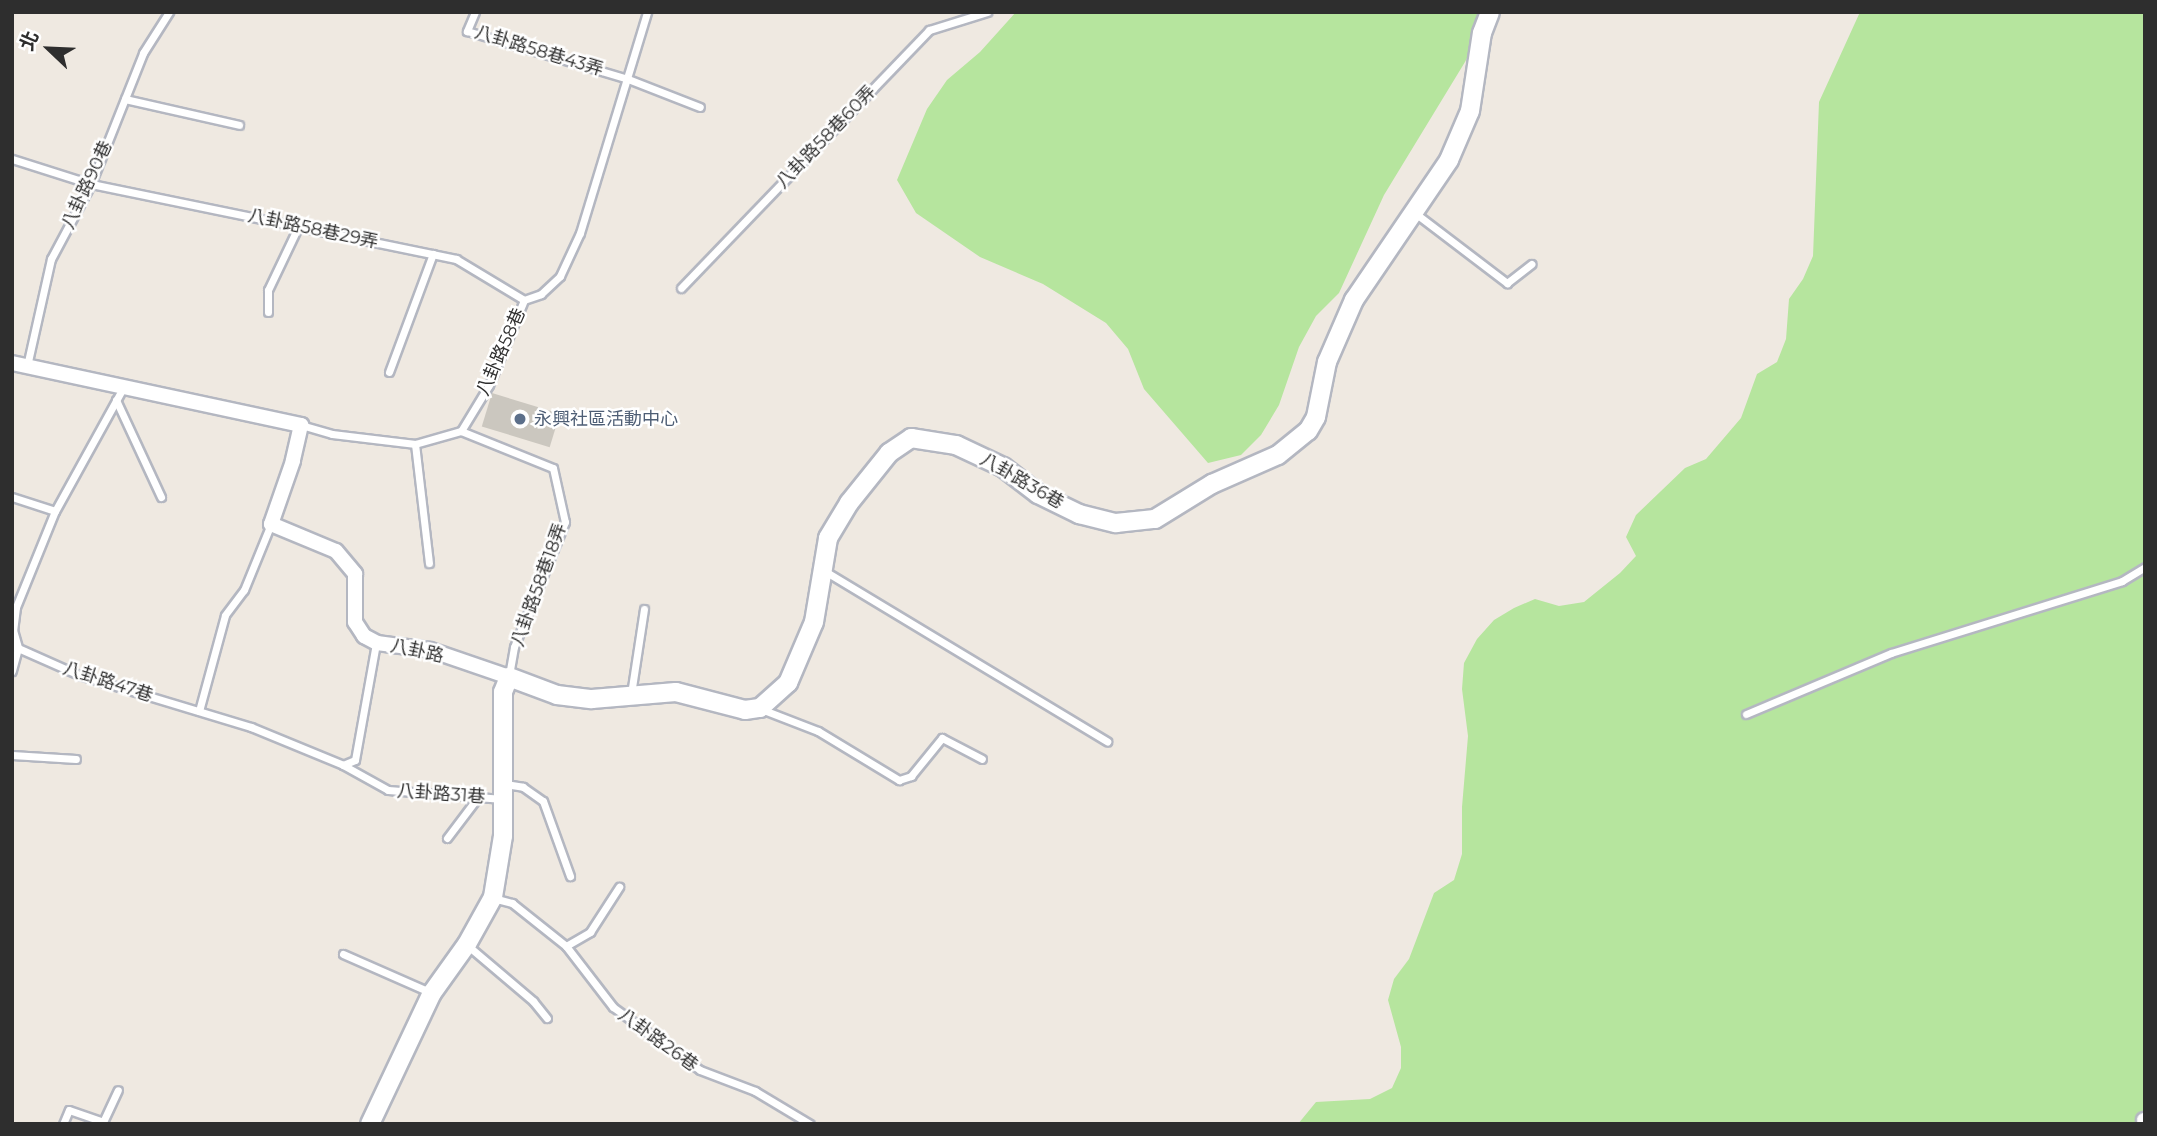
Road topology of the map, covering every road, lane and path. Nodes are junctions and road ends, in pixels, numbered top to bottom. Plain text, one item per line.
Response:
1 (169, 12) edge
2 (475, 12) edge
3 (647, 12) edge
4 (987, 12) edge
5 (1490, 12) edge
6 (628, 79) junction
7 (125, 99) junction
8 (700, 107) dead end
9 (239, 125) dead end
10 (12, 159) edge
11 (91, 184) junction
12 (1415, 212) junction
13 (299, 225) junction
14 (433, 254) junction
15 (1531, 264) dead end
16 (681, 288) dead end
17 (524, 300) junction
18 (268, 312) dead end
19 (19, 364) edge
20 (389, 372) dead end
21 (119, 394) junction
22 (301, 425) junction
23 (461, 431) junction
24 (415, 444) junction
25 (161, 496) dead end
26 (12, 498) edge
27 (55, 511) junction
28 (271, 524) junction
29 (429, 563) dead end
30 (2145, 567) edge
31 (823, 569) junction
32 (644, 609) dead end
33 (377, 643) junction
34 (15, 647) edge
35 (12, 671) edge
36 (509, 677) junction
37 (631, 694) junction
38 (760, 708) junction
39 (199, 711) junction
40 (1746, 714) dead end
41 (1107, 741) dead end
42 (12, 755) edge
43 (76, 759) dead end
44 (982, 759) dead end
45 (343, 765) junction
46 (504, 791) junction
47 (478, 797) junction
48 (447, 838) dead end
49 (570, 876) dead end
50 (619, 887) dead end
51 (493, 897) junction
52 (467, 944) junction
53 (566, 946) junction
54 (343, 954) dead end
55 (432, 992) junction
56 (547, 1018) dead end
57 (118, 1090) dead end
58 (106, 1123) edge
59 (63, 1124) edge
60 (370, 1124) edge
61 (810, 1124) edge

1 - 7 lane, 八卦路90巷
2 - 6 lane, 八卦路58巷43弄
3 - 6 lane, 八卦路58巷
4 - 16 lane, 八卦路58巷60弄
5 - 12 street, 八卦路36巷
6 - 8 lane
6 - 17 lane, 八卦路58巷
7 - 9 lane
7 - 11 lane, 八卦路90巷
10 - 11 lane, 八卦路58巷29弄
11 - 13 lane, 八卦路58巷29弄
11 - 19 lane, 八卦路90巷
12 - 15 lane
12 - 31 street, 八卦路36巷
13 - 14 lane, 八卦路58巷29弄
13 - 18 lane
14 - 17 lane, 八卦路58巷29弄
14 - 20 lane
17 - 23 lane, 八卦路58巷
19 - 21 street
21 - 22 street
21 - 25 lane
21 - 27 lane
22 - 24 lane
22 - 28 street
23 - 24 lane
23 - 36 lane, 八卦路58巷18弄
24 - 29 lane
26 - 27 lane
27 - 34 lane
28 - 33 street, 八卦路
28 - 39 lane
30 - 40 lane
31 - 38 street, 八卦路36巷
31 - 41 lane
32 - 37 lane
33 - 36 street, 八卦路
33 - 45 lane
34 - 35 lane
34 - 39 lane, 八卦路47巷
36 - 37 street
36 - 46 street
37 - 38 street
38 - 44 lane
39 - 45 lane, 八卦路47巷
42 - 43 lane
45 - 47 lane, 八卦路31巷
46 - 47 lane, 八卦路31巷
46 - 49 lane, 八卦路31巷
46 - 51 street
47 - 48 lane
50 - 53 lane
51 - 52 street
51 - 53 lane, 八卦路26巷
52 - 55 street
52 - 56 lane
53 - 61 lane, 八卦路26巷
54 - 55 lane
55 - 60 street
57 - 58 lane
58 - 59 lane

